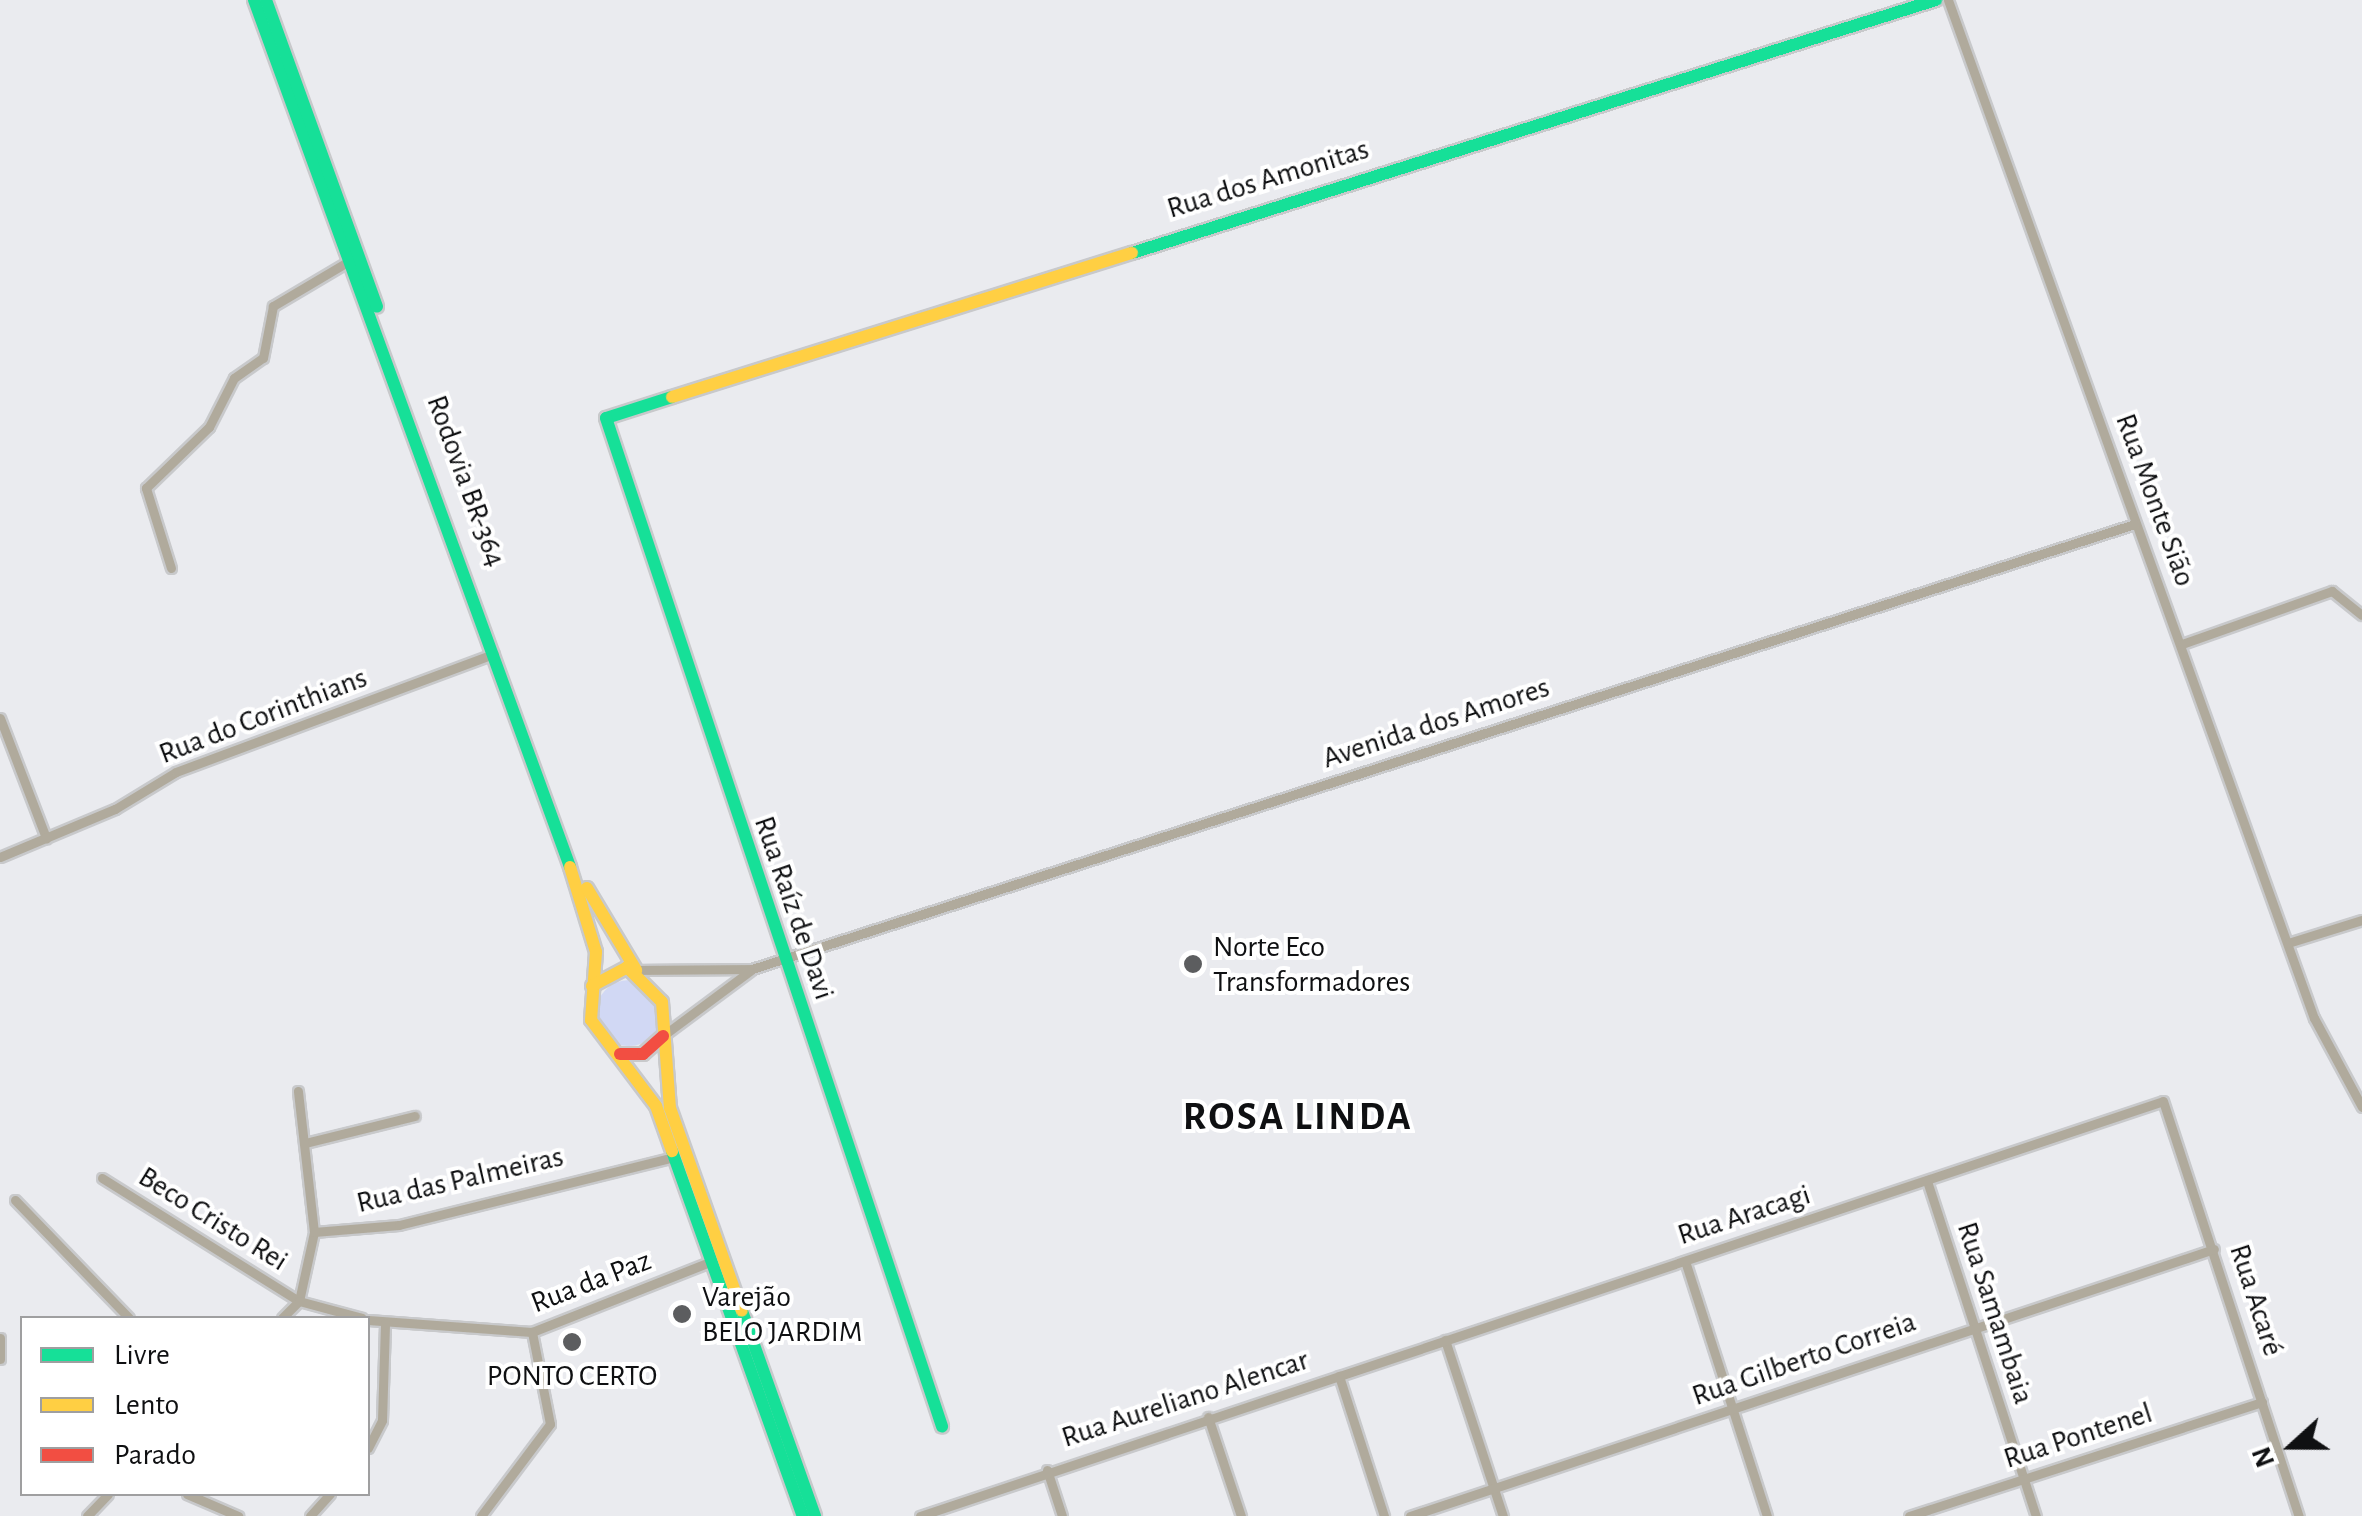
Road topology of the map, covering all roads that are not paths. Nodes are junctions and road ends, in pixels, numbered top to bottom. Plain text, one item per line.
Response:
1 (254, 0) edge
2 (266, 0) edge
3 (1936, 0) edge
4 (1948, 0) edge
5 (349, 261) junction
6 (616, 409) joint
7 (2135, 524) junction
8 (171, 568) dead end
9 (2362, 615) edge
10 (2182, 644) junction
11 (494, 654) junction
12 (0, 718) edge
13 (46, 838) junction
14 (0, 857) edge
15 (2362, 920) edge
16 (2288, 943) junction
17 (786, 959) junction
18 (636, 970) junction
19 (752, 970) junction
20 (592, 986) junction
21 (664, 1034) junction
22 (620, 1054) junction
23 (298, 1091) dead end
24 (2163, 1101) joint
25 (2362, 1106) edge
26 (415, 1116) dead end
27 (304, 1143) junction
28 (674, 1156) junction
29 (102, 1178) dead end
30 (1927, 1181) junction
31 (15, 1200) dead end
32 (314, 1232) junction
33 (2214, 1249) junction
34 (1685, 1260) junction
35 (710, 1262) junction
36 (299, 1301) junction
37 (127, 1316) edge
38 (284, 1316) edge
39 (353, 1316) edge
40 (370, 1320) edge
41 (385, 1323) junction
42 (1973, 1328) junction
43 (532, 1332) junction
44 (0, 1338) edge
45 (1446, 1340) junction
46 (0, 1358) edge
47 (1339, 1376) junction
48 (2262, 1402) junction
49 (1734, 1408) junction
50 (1208, 1417) junction
51 (942, 1426) dead end
52 (370, 1444) edge
53 (1047, 1470) junction
54 (2024, 1480) junction
55 (1494, 1490) junction
56 (106, 1496) edge
57 (192, 1496) edge
58 (328, 1496) edge
59 (87, 1516) edge
60 (238, 1516) edge
61 (310, 1516) edge
62 (481, 1516) edge
63 (803, 1516) edge
64 (816, 1516) edge
65 (920, 1516) edge
66 (1062, 1516) edge
67 (1241, 1516) edge
68 (1384, 1516) edge
69 (1410, 1516) edge
70 (1502, 1516) edge
71 (1767, 1516) edge
72 (1909, 1516) edge
73 (2036, 1516) edge
74 (2299, 1516) edge

1 - 5 main road
2 - 18 main road, Rodovia BR-364
3 - 6 main road, Rua dos Amonitas
4 - 7 street, Rua Monte Sião
5 - 8 street
5 - 11 main road
6 - 17 main road, Rua Raíz de Davi
7 - 10 street, Rua Monte Sião
7 - 17 street, Avenida dos Amores
9 - 10 street
10 - 16 street, Rua Monte Sião
11 - 13 street, Rua do Corinthians
11 - 20 main road
12 - 13 street
13 - 14 street, Rua do Corinthians
15 - 16 street
16 - 25 street, Rua Monte Sião
17 - 19 street, Avenida dos Amores
17 - 51 main road, Rua Raíz de Davi
18 - 19 street, Avenida dos Amores
18 - 20 main road
18 - 21 main road
19 - 21 street, Avenida dos Amores
20 - 22 main road
21 - 22 main road
21 - 64 main road
22 - 28 main road
23 - 27 street
24 - 30 street, Rua Aracagi
24 - 33 street, Rua Acaré
26 - 27 street
27 - 32 street
28 - 32 street, Rua das Palmeiras
28 - 35 main road
29 - 36 street, Beco Cristo Rei
30 - 34 street, Rua Aracagi
30 - 42 street, Rua Samambaia
31 - 37 street
32 - 36 street
33 - 42 street, Rua Gilberto Correia
33 - 48 street, Rua Acaré
34 - 45 street, Rua Aracagi
34 - 49 street
35 - 43 street, Rua da Paz
35 - 63 main road
36 - 38 street
36 - 39 street, Rua da Paz
40 - 41 street, Rua da Paz
41 - 43 street, Rua da Paz
41 - 52 street
42 - 49 street, Rua Gilberto Correia
42 - 54 street, Rua Samambaia
43 - 62 street
44 - 46 street
45 - 47 street, Rua Aracagi
45 - 55 street
47 - 50 street, Rua Aureliano Alencar
47 - 68 street
48 - 54 street, Rua Pontenel
48 - 74 street, Rua Acaré
49 - 55 street, Rua Gilberto Correia
49 - 71 street
50 - 53 street, Rua Aureliano Alencar
50 - 67 street
53 - 65 street, Rua Aureliano Alencar
53 - 66 street, Rua Aureliano Alencar
54 - 72 street, Rua Pontenel
54 - 73 street, Rua Samambaia
55 - 69 street, Rua Gilberto Correia
55 - 70 street
56 - 59 street
57 - 60 street
58 - 61 street

